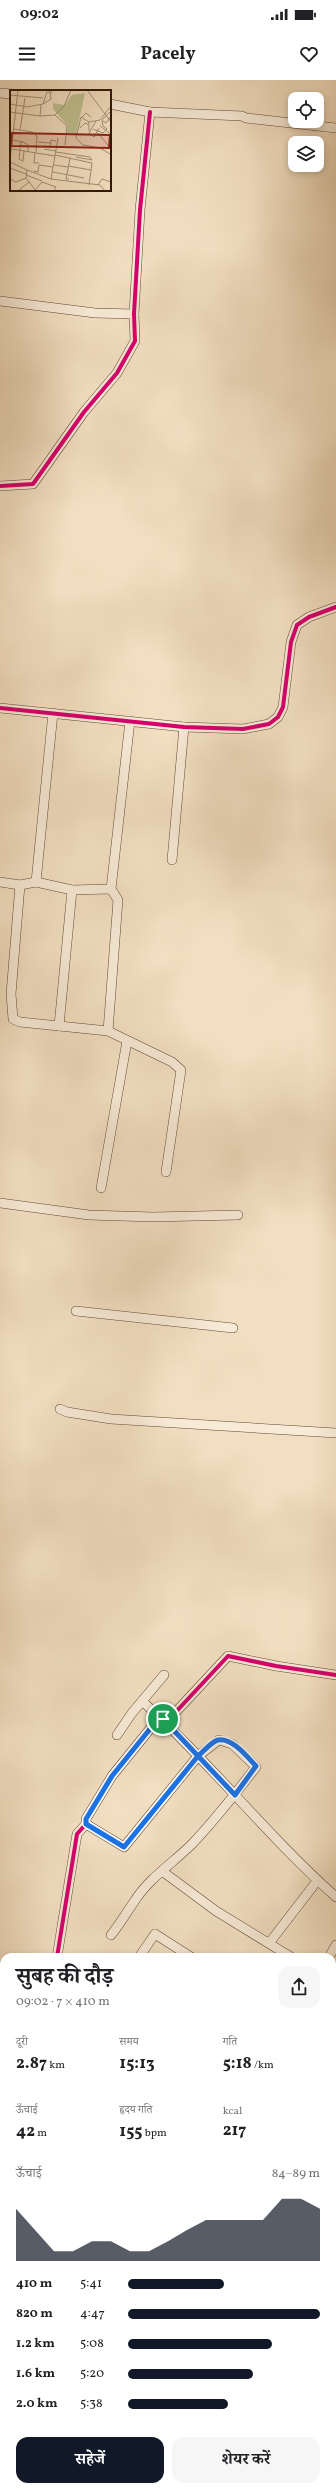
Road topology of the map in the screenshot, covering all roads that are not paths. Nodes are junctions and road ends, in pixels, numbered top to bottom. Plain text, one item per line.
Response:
1 (0, 93) edge
2 (10, 94) edge
3 (111, 104) edge
4 (150, 112) junction
5 (336, 128) edge
6 (0, 302) edge
7 (134, 314) junction
8 (0, 486) edge
9 (336, 607) edge
10 (0, 708) edge
11 (53, 713) junction
12 (130, 721) junction
13 (184, 727) junction
14 (172, 860) dead end
15 (0, 882) edge
16 (36, 882) junction
17 (20, 885) junction
18 (111, 889) junction
19 (72, 890) junction
20 (59, 1026) junction
21 (108, 1031) junction
22 (127, 1040) junction
23 (166, 1172) dead end
24 (101, 1188) dead end
25 (0, 1203) edge
26 (238, 1215) dead end
27 (76, 1311) dead end
28 (233, 1328) dead end
29 (60, 1409) dead end
30 (336, 1433) edge
31 (164, 1675) dead end
32 (336, 1675) edge
33 (143, 1702) junction
34 (163, 1719) junction
35 (117, 1735) dead end
36 (198, 1756) junction
37 (235, 1795) junction
38 (86, 1824) junction
39 (162, 1870) junction
40 (317, 1881) junction
41 (336, 1897) edge
42 (111, 1935) dead end
43 (270, 1942) junction
44 (58, 1953) edge
45 (142, 1953) edge
46 (184, 1953) edge
47 (285, 1953) edge

1 - 2 street
3 - 4 street
4 - 5 street
4 - 7 street
6 - 7 street
7 - 8 street
9 - 13 street
10 - 11 street
11 - 12 street
11 - 16 street
12 - 13 street
12 - 18 street
13 - 14 street
15 - 17 street
16 - 17 street
16 - 19 street
17 - 20 street
18 - 19 street
18 - 21 street
19 - 20 street
20 - 21 street
21 - 22 street
22 - 23 street
22 - 24 street
25 - 26 street
27 - 28 street
29 - 30 street
31 - 33 street
32 - 34 street
33 - 34 street
33 - 35 street
34 - 36 street
34 - 38 street
36 - 37 street
36 - 37 street
36 - 38 street
37 - 39 street
37 - 40 street
38 - 44 street
39 - 42 street
39 - 43 street
40 - 41 street
40 - 43 street
43 - 47 street
45 - 46 street

